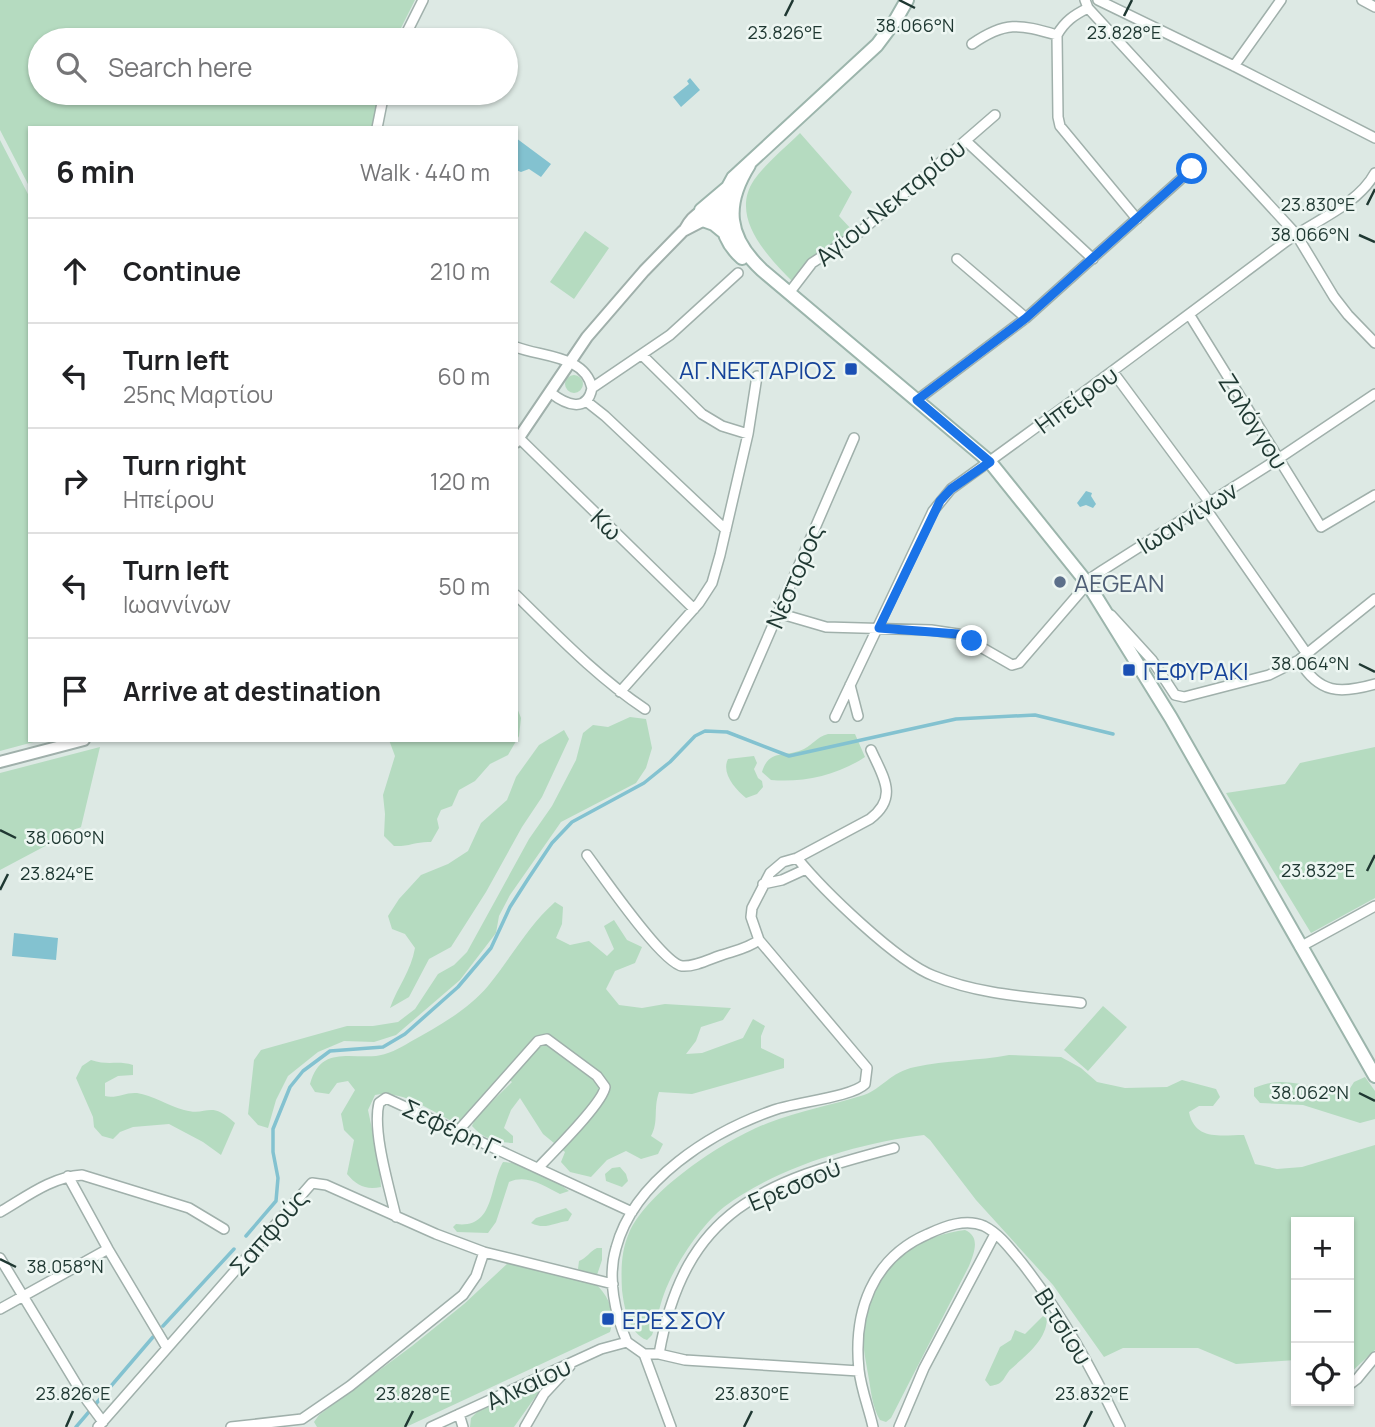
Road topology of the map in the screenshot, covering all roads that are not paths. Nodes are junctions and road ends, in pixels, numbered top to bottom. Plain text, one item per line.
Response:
1 (423, 0) edge
2 (907, 0) edge
3 (1098, 0) edge
4 (1281, 0) edge
5 (1362, 0) edge
6 (1086, 4) edge
7 (1375, 8) edge
8 (408, 28) edge
9 (1057, 35) junction
10 (972, 44) dead end
11 (1234, 66) junction
12 (382, 105) edge
13 (995, 115) dead end
14 (377, 126) edge
15 (1375, 138) edge
16 (966, 141) junction
17 (749, 164) junction
18 (1192, 169) dead end
19 (1375, 173) edge
20 (727, 188) junction
21 (727, 211) junction
22 (702, 215) junction
23 (1137, 219) junction
24 (725, 233) junction
25 (1296, 234) junction
26 (957, 259) dead end
27 (1093, 259) junction
28 (762, 270) junction
29 (738, 273) dead end
30 (789, 293) junction
31 (1189, 314) junction
32 (1026, 318) junction
33 (1375, 343) edge
34 (518, 347) edge
35 (642, 355) junction
36 (570, 363) junction
37 (1113, 372) junction
38 (757, 376) dead end
39 (592, 388) junction
40 (551, 393) junction
41 (1375, 394) edge
42 (917, 400) junction
43 (586, 401) junction
44 (748, 433) junction
45 (854, 438) dead end
46 (518, 440) edge
47 (1278, 459) junction
48 (990, 462) junction
49 (1375, 495) edge
50 (1207, 505) junction
51 (726, 530) junction
52 (1088, 584) junction
53 (518, 597) edge
54 (1375, 599) edge
55 (694, 609) junction
56 (1106, 611) junction
57 (778, 613) junction
58 (879, 628) junction
59 (1303, 657) junction
60 (1375, 684) edge
61 (850, 685) junction
62 (620, 692) junction
63 (645, 709) dead end
64 (734, 715) dead end
65 (858, 716) dead end
66 (835, 717) dead end
67 (76, 742) edge
68 (871, 750) dead end
69 (0, 762) edge
70 (587, 855) dead end
71 (797, 858) junction
72 (806, 869) junction
73 (764, 884) junction
74 (1375, 906) edge
75 (759, 940) junction
76 (1300, 947) junction
77 (1081, 1003) dead end
78 (1375, 1076) edge
79 (458, 1131) junction
80 (894, 1148) dead end
81 (539, 1167) junction
82 (68, 1176) junction
83 (0, 1212) edge
84 (632, 1212) junction
85 (396, 1217) junction
86 (224, 1229) dead end
87 (995, 1234) junction
88 (108, 1249) junction
89 (484, 1252) junction
90 (0, 1258) edge
91 (613, 1284) junction
92 (23, 1296) junction
93 (0, 1309) edge
94 (626, 1342) junction
95 (167, 1348) junction
96 (644, 1354) junction
97 (659, 1354) junction
98 (1375, 1357) edge
99 (574, 1362) junction
100 (859, 1371) junction
101 (1354, 1380) edge
102 (459, 1414) junction
103 (100, 1421) edge
104 (231, 1427) edge
105 (431, 1427) edge
106 (463, 1427) edge
107 (525, 1427) edge
108 (671, 1427) edge
109 (873, 1427) edge
110 (899, 1427) edge
111 (1121, 1427) edge

1 - 8 street
2 - 17 main road
3 - 11 street
4 - 11 street
5 - 7 street
6 - 9 street
6 - 25 street
9 - 10 street
9 - 23 street
11 - 15 street
12 - 14 street
13 - 16 street, Αγίου Νεκταρίου
16 - 27 street
16 - 30 street, Αγίου Νεκταρίου
17 - 20 main road
17 - 21 main road
18 - 23 street
19 - 25 street, Ηπείρου
20 - 21 main road
20 - 22 main road
21 - 22 street
21 - 24 main road
21 - 28 main road
22 - 24 main road
22 - 36 street
23 - 27 street
24 - 28 main road
25 - 31 street, Ηπείρου
25 - 33 street
26 - 32 street
27 - 32 street
28 - 30 main road
29 - 35 street
30 - 42 main road
31 - 37 street, Ηπείρου
31 - 47 street, Ζαλόγγου
32 - 42 street
34 - 36 street
35 - 39 street
35 - 44 street
36 - 39 street
36 - 40 street
37 - 48 street, Ηπείρου
37 - 50 street
38 - 44 street
39 - 43 street
40 - 43 street
40 - 46 street
41 - 47 street, Ιωαννίνων
42 - 48 main road
43 - 51 street
44 - 51 street
45 - 57 street, Νέστορος
46 - 55 street, Κω
47 - 49 street, Ζαλόγγου
47 - 50 street, Ιωαννίνων
48 - 52 main road
48 - 58 street, Ηπείρου
50 - 52 street, Ιωαννίνων
50 - 59 street
51 - 55 street
52 - 56 main road
52 - 58 street, Ιωαννίνων
53 - 62 street
54 - 59 street
55 - 62 street
56 - 59 street
56 - 76 main road
57 - 58 street, Ιωαννίνων
57 - 64 street, Νέστορος
58 - 61 street, Ηπείρου
59 - 60 street
61 - 65 street
61 - 66 street, Ηπείρου
62 - 63 street
67 - 69 street
68 - 71 street
70 - 75 street
71 - 72 street
71 - 73 street
72 - 73 street
72 - 77 street
73 - 75 street
74 - 76 street
75 - 84 street
76 - 78 main road
79 - 81 street, Σεφέρη Γ.
79 - 81 street
79 - 85 street, Σεφέρη Γ.
80 - 97 street, Ερεσσού
81 - 84 street, Σεφέρη Γ.
82 - 83 street
82 - 86 street
82 - 88 street
84 - 91 street
85 - 89 street, Σαπφούς
85 - 95 street, Σαπφούς
87 - 100 street
87 - 110 street
87 - 111 street, Βιτσίου
88 - 92 street
88 - 95 street
89 - 91 street, Σαπφούς
89 - 104 street
90 - 92 street
91 - 94 street
92 - 93 street
92 - 103 street
94 - 96 street
94 - 99 street, Αλκαίου
95 - 103 street, Σαπφούς
96 - 97 street
96 - 108 street
97 - 100 street
98 - 101 street
99 - 102 street, Αλκαίου
99 - 107 street
100 - 109 street
102 - 105 street, Αλκαίου
102 - 106 street

